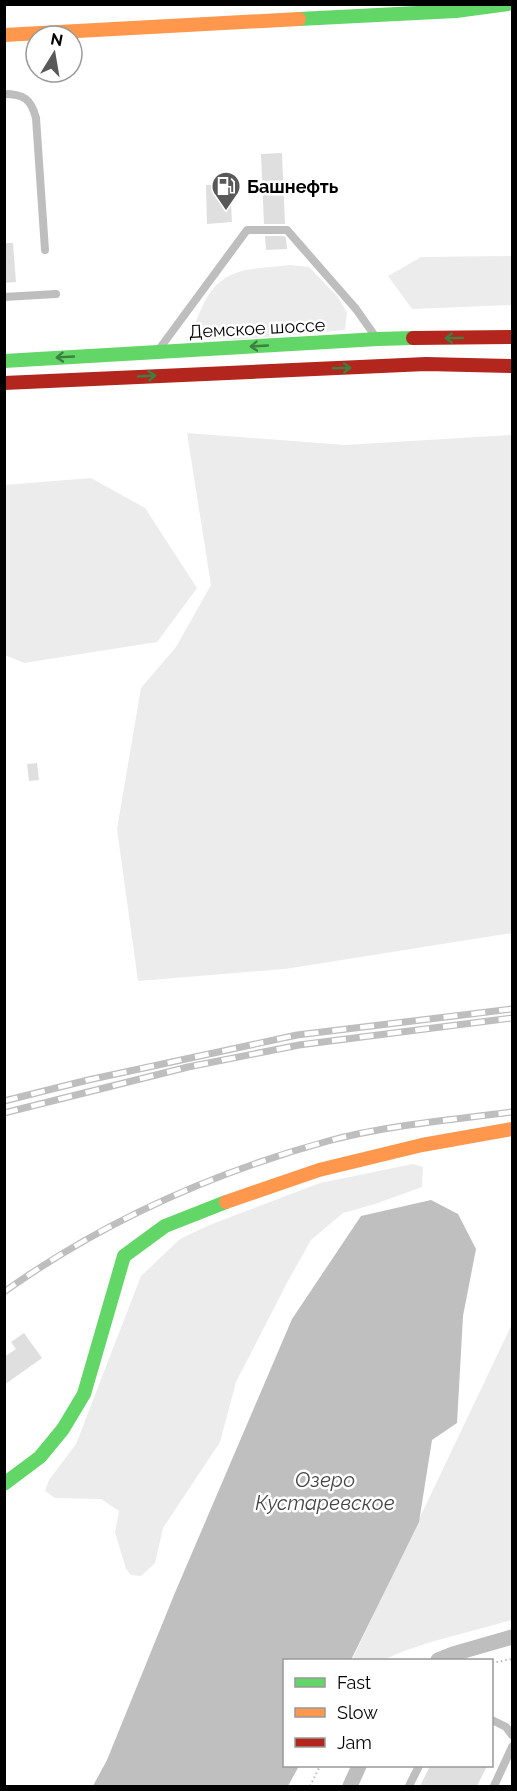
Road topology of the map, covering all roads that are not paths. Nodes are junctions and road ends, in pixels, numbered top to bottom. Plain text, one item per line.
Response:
1 (508, 4) edge
2 (4, 35) edge
3 (4, 94) edge
4 (45, 250) dead end
5 (56, 294) dead end
6 (4, 297) edge
7 (513, 337) edge
8 (378, 339) junction
9 (158, 352) junction
10 (4, 361) edge
11 (513, 366) edge
12 (4, 383) edge
13 (513, 1129) edge
14 (4, 1484) edge
15 (513, 1637) edge
16 (445, 1659) edge
17 (493, 1720) edge
18 (513, 1735) edge
19 (513, 1747) edge
20 (359, 1767) edge
21 (418, 1767) edge
22 (350, 1786) edge
23 (409, 1786) edge
24 (494, 1786) edge

1 - 2 street
3 - 4 lane
5 - 6 lane
7 -> 8 street, Демское шоссе
8 -> 9 street, Демское шоссе
8 - 9 lane
9 -> 10 street, Демское шоссе
12 -> 11 street
13 - 14 street
15 - 16 street
17 - 18 lane
19 - 24 lane
20 - 22 street
21 - 23 lane

